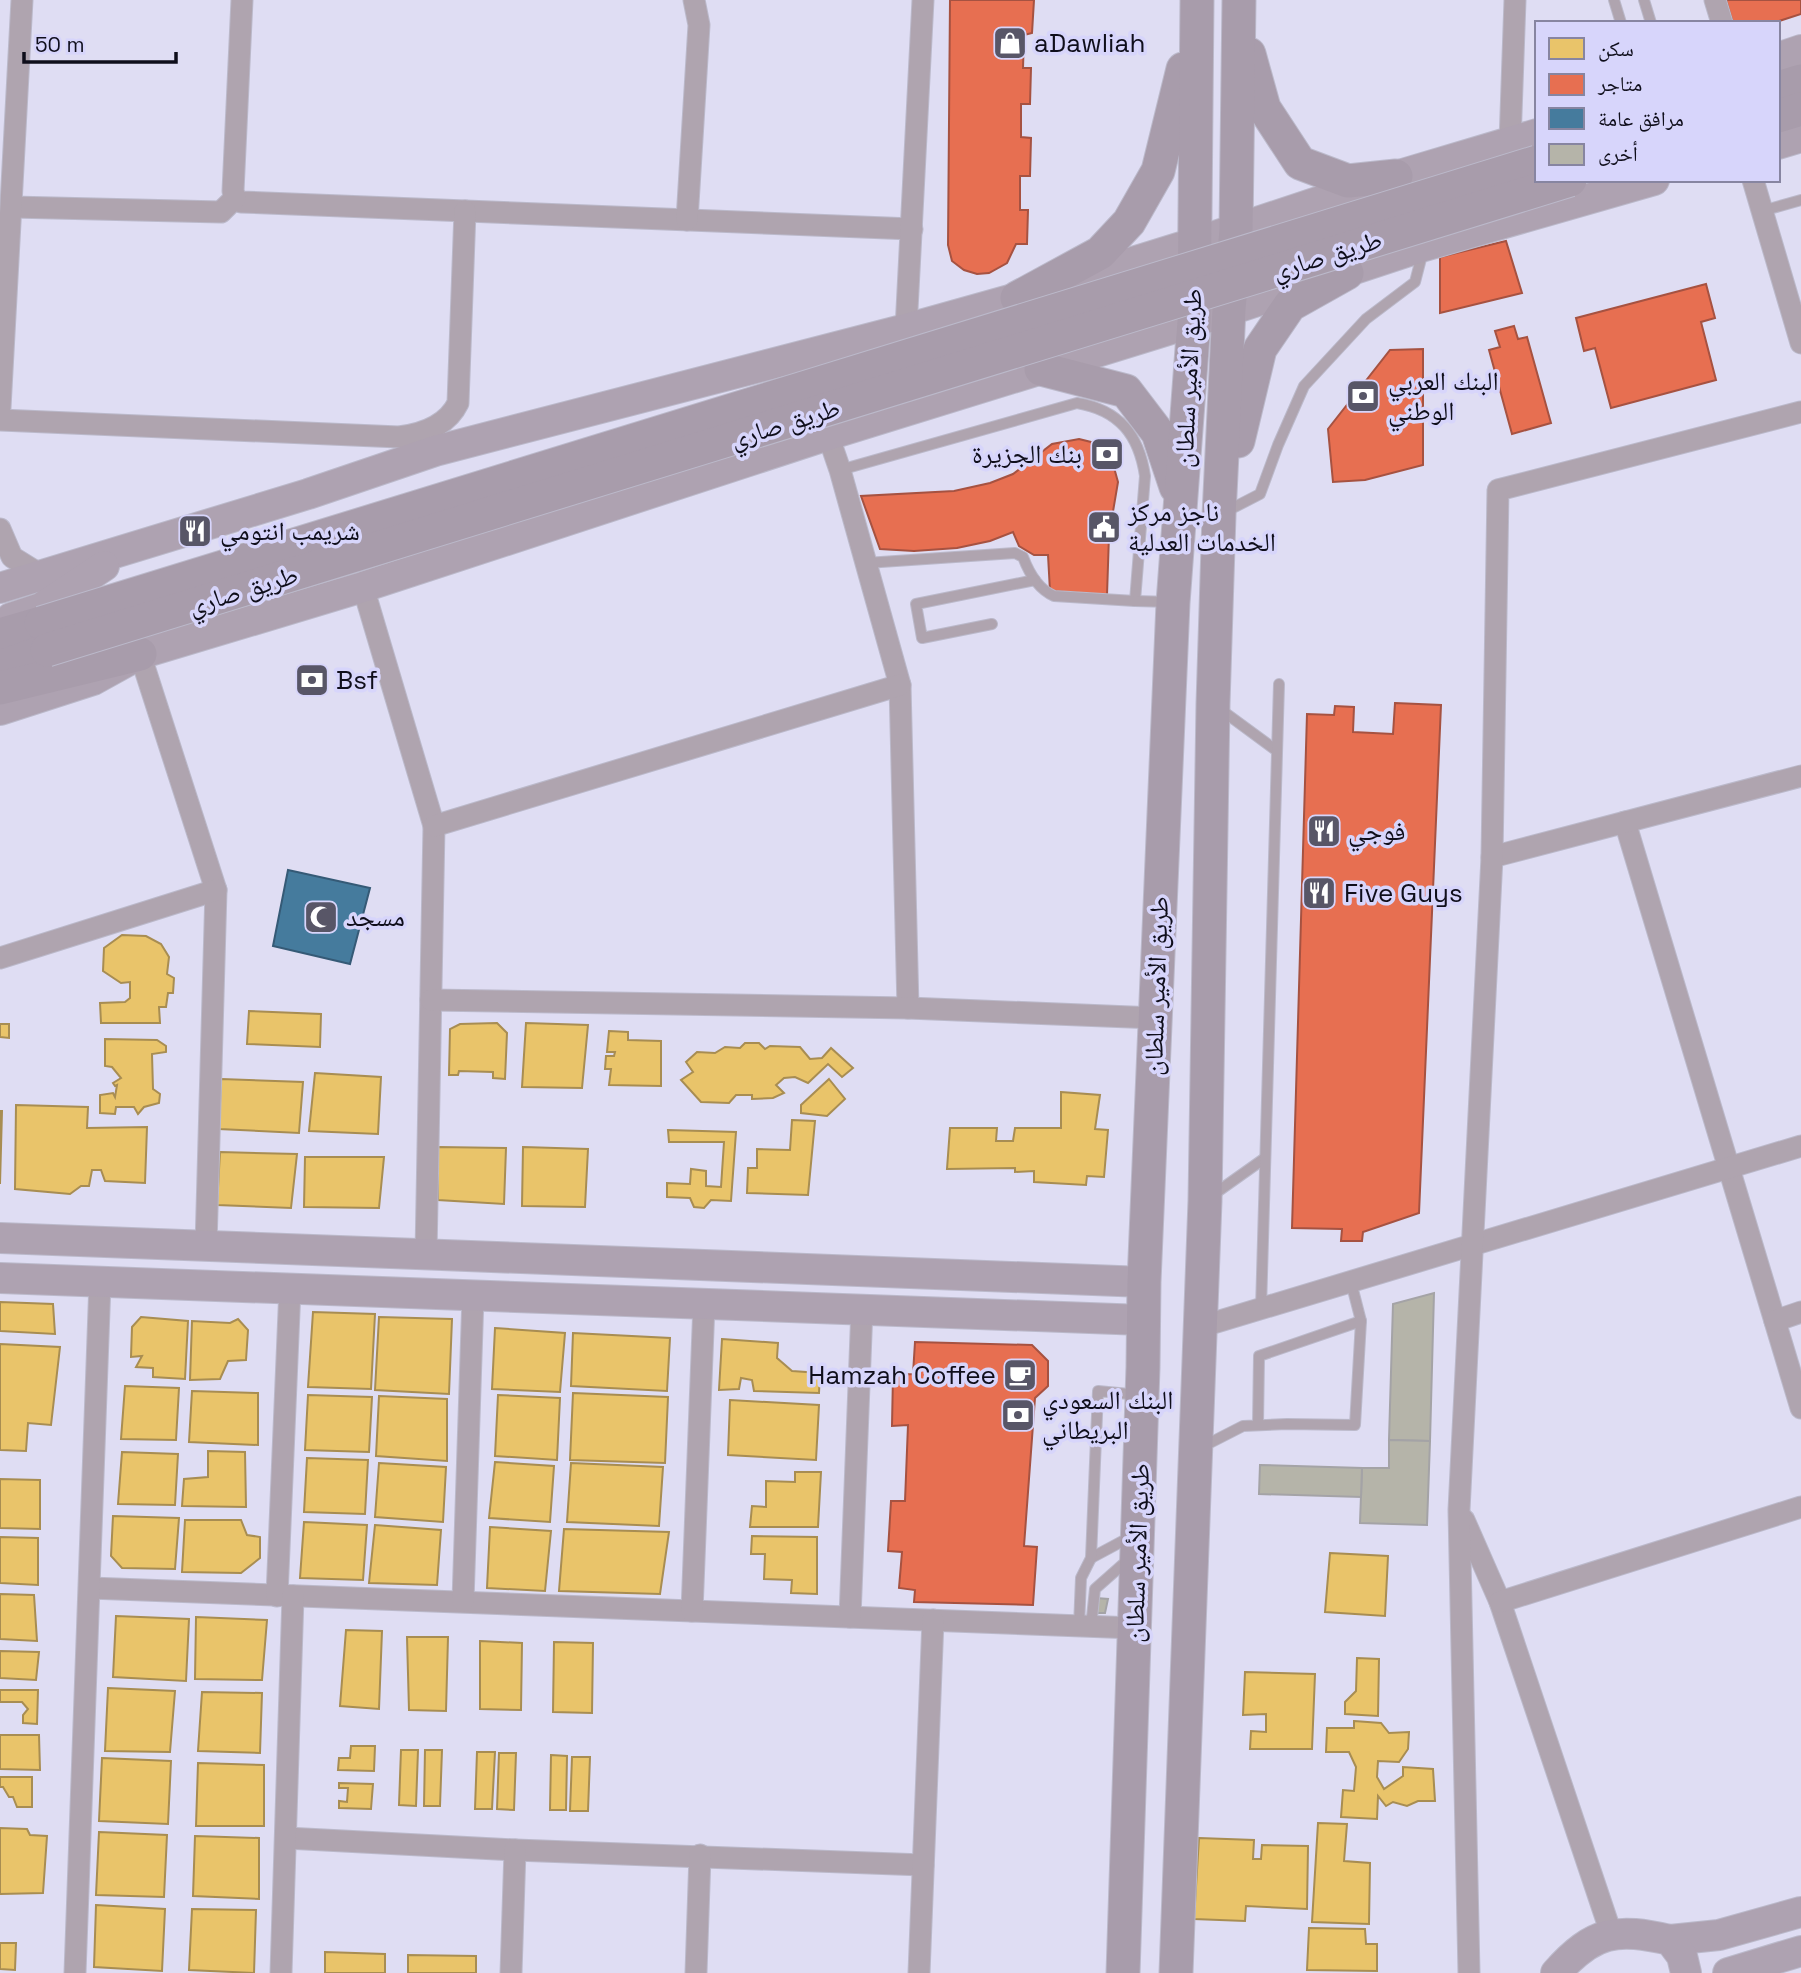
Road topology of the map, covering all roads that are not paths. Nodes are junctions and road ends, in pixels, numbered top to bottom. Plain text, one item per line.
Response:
1 (22, 0) edge
2 (242, 0) edge
3 (694, 0) edge
4 (923, 0) edge
5 (1515, 0) edge
6 (1615, 0) edge
7 (1644, 0) edge
8 (1715, 0) edge
9 (1197, 6) edge
10 (1239, 7) edge
11 (1620, 21) edge
12 (1650, 21) edge
13 (1721, 21) edge
14 (1801, 50) edge
15 (1780, 57) edge
16 (1801, 81) edge
17 (1780, 87) edge
18 (1801, 109) edge
19 (1780, 115) edge
20 (1801, 137) edge
21 (1523, 139) edge
22 (1780, 143) edge
23 (1535, 163) edge
24 (1396, 176) junction
25 (1563, 182) edge
26 (1647, 182) edge
27 (1754, 182) edge
28 (235, 198) junction
29 (8, 199) edge
30 (1801, 200) edge
31 (465, 211) junction
32 (1762, 211) junction
33 (687, 220) junction
34 (912, 229) junction
35 (1236, 230) junction
36 (1194, 243) junction
37 (1424, 246) junction
38 (1347, 273) junction
39 (1017, 298) junction
40 (1229, 309) junction
41 (1194, 322) junction
42 (906, 329) junction
43 (1801, 342) edge
44 (1041, 369) junction
45 (0, 408) edge
46 (1801, 412) edge
47 (0, 421) edge
48 (828, 435) junction
49 (840, 470) junction
50 (1181, 502) junction
51 (1219, 515) junction
52 (0, 529) edge
53 (131, 548) junction
54 (866, 563) junction
55 (41, 575) junction
56 (1035, 580) junction
57 (363, 587) junction
58 (0, 588) edge
59 (1135, 601) junction
60 (1173, 603) junction
61 (0, 622) edge
62 (992, 624) dead end
63 (0, 635) edge
64 (44, 637) junction
65 (140, 654) junction
66 (0, 667) edge
67 (1279, 684) dead end
68 (900, 685) junction
69 (0, 688) edge
70 (1213, 705) junction
71 (0, 710) edge
72 (1277, 751) junction
73 (1801, 776) edge
74 (1625, 822) junction
75 (434, 826) junction
76 (1492, 857) junction
77 (216, 890) junction
78 (0, 958) edge
79 (431, 1000) junction
80 (908, 1008) junction
81 (1155, 1018) junction
82 (1801, 1146) edge
83 (1265, 1158) junction
84 (1729, 1168) junction
85 (1205, 1201) junction
86 (0, 1238) edge
87 (1472, 1245) junction
88 (206, 1246) junction
89 (426, 1254) junction
90 (807, 1269) junction
91 (0, 1278) edge
92 (100, 1282) junction
93 (1144, 1282) junction
94 (1351, 1282) junction
95 (290, 1288) junction
96 (473, 1296) junction
97 (704, 1304) junction
98 (805, 1306) junction
99 (862, 1308) junction
100 (1261, 1309) junction
101 (1801, 1312) edge
102 (1143, 1320) junction
103 (1361, 1321) junction
104 (1775, 1321) junction
105 (1200, 1327) junction
106 (1142, 1395) junction
107 (1801, 1408) edge
108 (1258, 1425) junction
109 (1196, 1450) junction
110 (1801, 1507) edge
111 (1459, 1510) junction
112 (1137, 1542) junction
113 (1091, 1558) junction
114 (90, 1588) junction
115 (285, 1596) junction
116 (463, 1601) junction
117 (1500, 1602) junction
118 (692, 1611) junction
119 (850, 1617) junction
120 (933, 1620) junction
121 (1085, 1626) junction
122 (1134, 1628) junction
123 (286, 1838) junction
124 (514, 1850) junction
125 (700, 1855) junction
126 (923, 1865) junction
127 (1801, 1912) edge
128 (1611, 1933) junction
129 (1670, 1940) junction
130 (1801, 1951) edge
131 (75, 1973) edge
132 (281, 1973) edge
133 (510, 1973) edge
134 (696, 1973) edge
135 (919, 1973) edge
136 (1123, 1973) edge
137 (1176, 1973) edge
138 (1469, 1973) edge
139 (1556, 1973) edge
140 (1686, 1973) edge
141 (1728, 1973) edge

1 - 29 street
2 - 28 street
3 - 33 street
4 - 34 street
5 - 21 street
6 - 11 lane
7 - 12 lane
8 - 13 street
9 - 36 main road, طريق الأمير سلطان
9 - 39 main road
10 - 24 main road
10 - 35 main road, طريق الأمير سلطان
14 - 15 main road
16 - 17 main road
18 - 19 main road
20 - 22 main road
21 - 24 main road
23 - 64 main road, طريق صاري, bridge
24 - 35 main road
24 - 37 main road
25 - 64 main road, طريق صاري, bridge
26 - 37 main road, طريق صاري
27 - 32 street
28 - 29 street
28 - 31 street
29 - 45 street
30 - 32 lane
31 - 33 street
31 - 47 street
32 - 43 street
33 - 34 street
34 - 42 street
35 - 36 main road
35 - 40 main road, طريق الأمير سلطان
36 - 39 main road
36 - 41 main road, طريق الأمير سلطان
37 - 38 main road, طريق صاري
37 - 51 lane
38 - 40 main road, طريق صاري
38 - 51 main road
39 - 42 main road
39 - 44 main road
40 - 41 main road, طريق صاري
40 - 51 main road, طريق الأمير سلطان
41 - 44 main road, طريق صاري
41 - 50 main road, طريق الأمير سلطان
42 - 53 main road
44 - 48 main road
44 - 50 main road
46 - 76 street
48 - 49 street
48 - 57 main road
49 - 54 street
49 - 59 lane
50 - 60 main road, طريق الأمير سلطان
51 - 70 main road, طريق الأمير سلطان
52 - 55 street
53 - 55 main road
53 - 61 main road
54 - 56 lane
54 - 68 street
55 - 58 main road
56 - 59 lane
56 - 62 lane
57 - 65 main road
57 - 75 street
59 - 60 lane
60 - 81 main road, طريق الأمير سلطان
63 - 64 main road, طريق صاري
64 - 66 main road, طريق صاري
65 - 69 main road
65 - 71 main road
65 - 77 street
67 - 72 lane
68 - 75 street
68 - 80 street
70 - 72 lane
70 - 85 main road, طريق الأمير سلطان
72 - 83 lane
73 - 74 street
74 - 76 street
74 - 84 street
75 - 79 street
76 - 87 street
77 - 78 street
77 - 88 street
79 - 80 street
79 - 89 street
80 - 81 street
81 - 93 main road, طريق الأمير سلطان
82 - 84 street
83 - 85 lane
83 - 100 lane
84 - 87 street
84 - 104 street
85 - 105 main road, طريق الأمير سلطان
86 - 88 main road
87 - 94 street
87 - 111 street
88 - 89 main road
89 - 90 main road
90 - 93 main road
90 - 98 main road
91 - 92 main road
92 - 95 main road
92 - 114 street
93 - 102 main road, طريق الأمير سلطان
94 - 100 street
94 - 103 lane
95 - 96 main road
95 - 115 street
96 - 97 main road
96 - 116 street
97 - 98 main road
97 - 118 street
98 - 99 main road
99 - 102 main road
99 - 119 street
100 - 105 street
101 - 104 street
102 - 106 main road, طريق الأمير سلطان
103 - 108 lane
103 - 108 lane
104 - 107 street
105 - 109 main road, طريق الأمير سلطان
106 - 112 main road, طريق الأمير سلطان
106 - 113 lane
108 - 109 lane
109 - 137 main road, طريق الأمير سلطان
110 - 117 street
111 - 117 street
111 - 138 street
112 - 113 lane
112 - 121 lane
112 - 122 main road, طريق الأمير سلطان
113 - 121 lane
114 - 115 street
114 - 131 street
115 - 116 street
115 - 123 street
116 - 118 street
117 - 128 street
118 - 119 street
119 - 120 street
120 - 121 street
120 - 126 street
121 - 122 street
122 - 136 main road, طريق الأمير سلطان
123 - 124 street
123 - 132 street
124 - 125 street
124 - 133 street
125 - 126 street
125 - 134 street
126 - 135 street
127 - 129 main road
128 - 129 main road
128 - 139 main road
129 - 140 main road
130 - 141 main road

